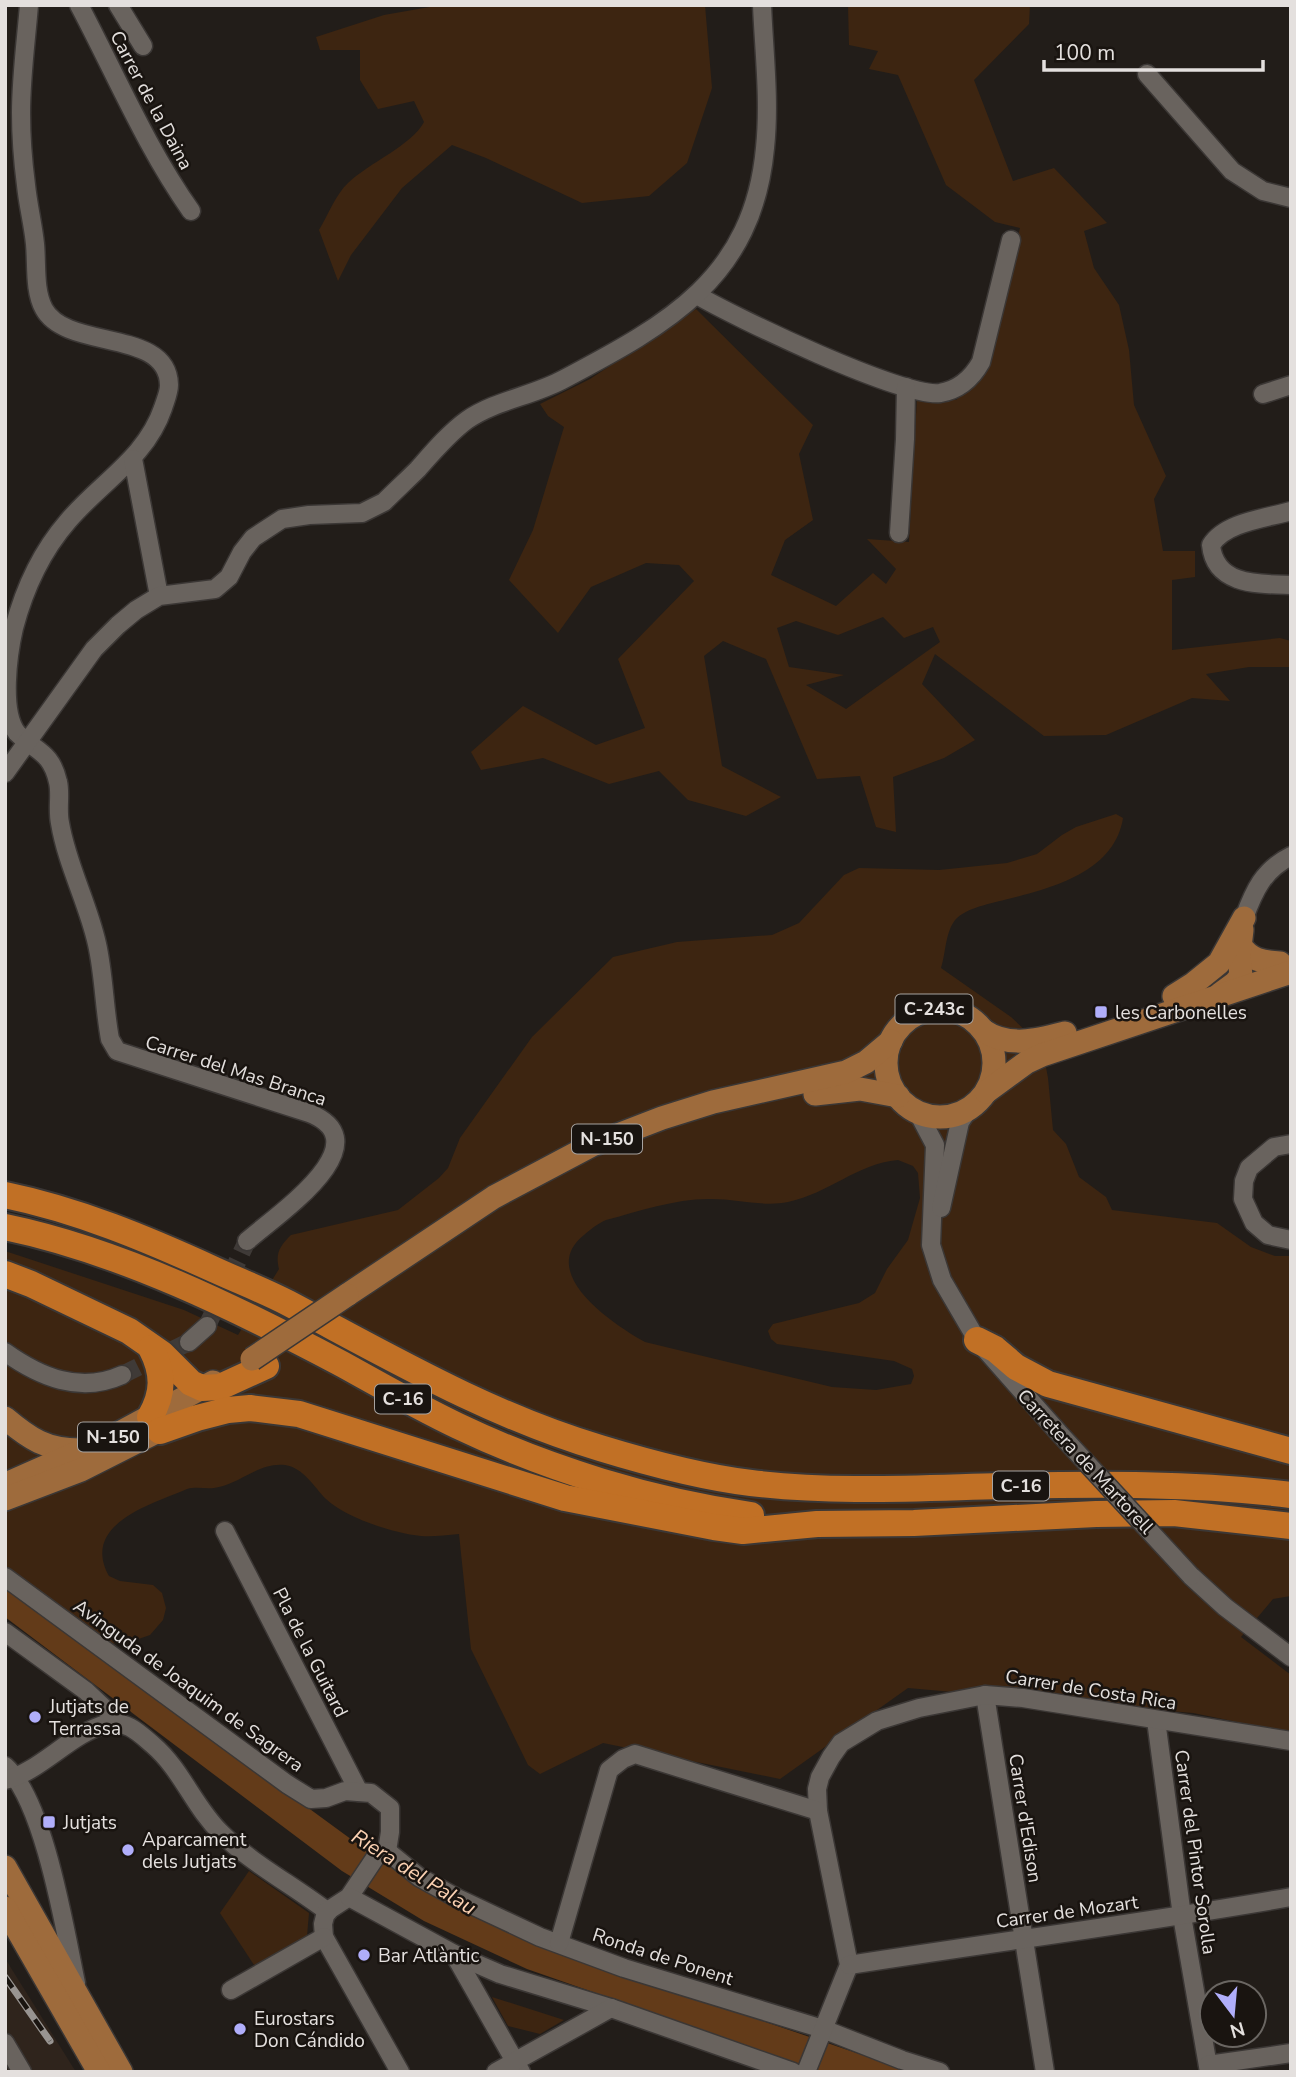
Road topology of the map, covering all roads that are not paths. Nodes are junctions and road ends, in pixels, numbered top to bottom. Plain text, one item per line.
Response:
1 (29, 5) edge
2 (79, 5) edge
3 (118, 5) edge
4 (762, 5) edge
5 (143, 46) dead end
6 (1147, 74) dead end
7 (1291, 198) edge
8 (191, 211) dead end
9 (1011, 240) dead end
10 (697, 295) junction
11 (1291, 385) edge
12 (906, 387) junction
13 (1263, 394) dead end
14 (133, 458) junction
15 (1291, 512) edge
16 (899, 533) dead end
17 (1291, 585) edge
18 (159, 596) junction
19 (9, 724) edge
20 (29, 742) junction
21 (5, 774) edge
22 (1291, 856) edge
23 (1244, 918) junction
24 (1240, 945) junction
25 (1287, 965) edge
26 (1241, 976) junction
27 (1174, 996) junction
28 (1211, 999) junction
29 (984, 1031) junction
30 (891, 1041) junction
31 (898, 1096) junction
32 (977, 1100) junction
33 (917, 1111) junction
34 (1291, 1144) edge
35 (5, 1178) edge
36 (5, 1195) edge
37 (5, 1227) edge
38 (120, 1229) junction
39 (930, 1230) junction
40 (1291, 1240) edge
41 (247, 1241) tunnel mouth
42 (5, 1274) edge
43 (353, 1298) junction
44 (207, 1326) tunnel mouth
45 (977, 1340) junction
46 (189, 1342) tunnel mouth
47 (150, 1347) junction
48 (5, 1352) edge
49 (259, 1362) junction
50 (122, 1375) tunnel mouth
51 (202, 1388) junction
52 (11, 1423) edge
53 (155, 1424) junction
54 (1291, 1451) edge
55 (82, 1460) junction
56 (9, 1481) edge
57 (1291, 1495) edge
58 (5, 1499) edge
59 (817, 1524) junction
60 (1291, 1526) edge
61 (225, 1531) dead end
62 (5, 1577) edge
63 (5, 1632) edge
64 (1291, 1657) edge
65 (985, 1695) junction
66 (1156, 1720) junction
67 (120, 1723) junction
68 (1291, 1741) edge
69 (9, 1774) edge
70 (359, 1792) junction
71 (818, 1811) junction
72 (382, 1853) junction
73 (5, 1867) edge
74 (352, 1892) junction
75 (1291, 1897) edge
76 (5, 1908) edge
77 (328, 1912) junction
78 (1182, 1916) junction
79 (324, 1937) junction
80 (1024, 1937) junction
81 (559, 1943) junction
82 (454, 1954) junction
83 (849, 1965) junction
84 (231, 1990) dead end
85 (79, 1998) junction
86 (611, 2008) junction
87 (821, 2033) junction
88 (82, 2042) junction
89 (6, 2045) edge
90 (1291, 2053) edge
91 (518, 2067) edge
92 (1209, 2069) edge
93 (802, 2071) edge
94 (22, 2072) edge
95 (88, 2072) edge
96 (99, 2072) edge
97 (121, 2072) edge
98 (400, 2072) edge
99 (496, 2072) edge
100 (940, 2072) edge
101 (1045, 2072) edge

1 - 14 street, Carrer del Mas Branca
2 - 8 street, Carrer de la Daina
3 - 5 street
4 - 10 street
6 - 7 street
9 - 12 street
10 - 12 street
10 - 18 street
11 - 13 street
12 - 16 street
14 - 18 street
14 - 19 street, Carrer del Mas Branca
15 - 17 street
18 - 20 street
19 - 20 street, Carrer del Mas Branca
20 - 21 street
20 - 41 street, Carrer del Mas Branca
22 - 23 street
23 - 24 main road
23 - 27 main road
24 - 25 main road
24 - 26 main road
25 - 26 main road, C-243c
25 - 28 main road, C-243c
26 - 27 main road, C-243c
26 - 28 main road
27 - 29 main road, C-243c
28 - 32 main road, C-243c
29 - 30 main road, C-243c
29 - 32 main road, C-243c
30 - 31 main road, C-243c
30 - 43 main road, N-150
31 - 33 main road
31 - 43 main road, N-150
32 - 33 main road, C-243c
32 - 39 street, C-243c
33 - 39 street, Carretera de Martorell
34 - 40 street
35 - 38 highway
36 - 38 highway, C-16
37 - 59 highway, C-16
38 - 57 highway, C-16
39 - 45 street, Carretera de Martorell
42 - 47 highway
43 - 49 main road, N-150, bridge
44 - 46 street
45 - 54 highway
45 - 64 street, Carretera de Martorell, bridge
47 - 51 highway
47 - 53 highway
48 - 50 street
49 - 51 highway
49 - 53 main road, N-150
51 - 53 main road, N-150
52 - 55 main road
52 - 56 main road
53 - 55 main road, N-150
53 - 59 highway
55 - 56 main road
55 - 58 main road, N-150
59 - 60 highway, C-16
61 - 70 street, Pla de la Guitard
62 - 70 street, Avinguda de Joaquim de Sagrera
63 - 67 street
65 - 66 street, Carrer de Costa Rica
65 - 71 street, Carrer de Costa Rica
65 - 80 street, Carrer d'Edison
66 - 68 street, Carrer de Costa Rica
66 - 78 street, Carrer del Pintor Sorolla
67 - 69 street
67 - 77 street
69 - 85 street
70 - 72 street
71 - 81 street
71 - 83 street, Carrer de Costa Rica
72 - 74 street
72 - 81 street, Ronda de Ponent
73 - 85 main road
74 - 77 street
74 - 82 street
75 - 78 street, Carrer de Mozart
76 - 88 main road
77 - 79 street
78 - 80 street, Carrer de Mozart
78 - 92 street, Carrer del Pintor Sorolla
79 - 84 street
79 - 98 street
80 - 83 street, Carrer de Mozart
80 - 101 street, Carrer d'Edison
81 - 87 street, Ronda de Ponent
82 - 86 street
82 - 91 street
83 - 87 street
85 - 97 main road
86 - 91 street
86 - 93 street
87 - 93 street
87 - 100 street, Ronda de Ponent
88 - 95 street
88 - 96 main road
89 - 94 street
90 - 92 street
91 - 99 street

